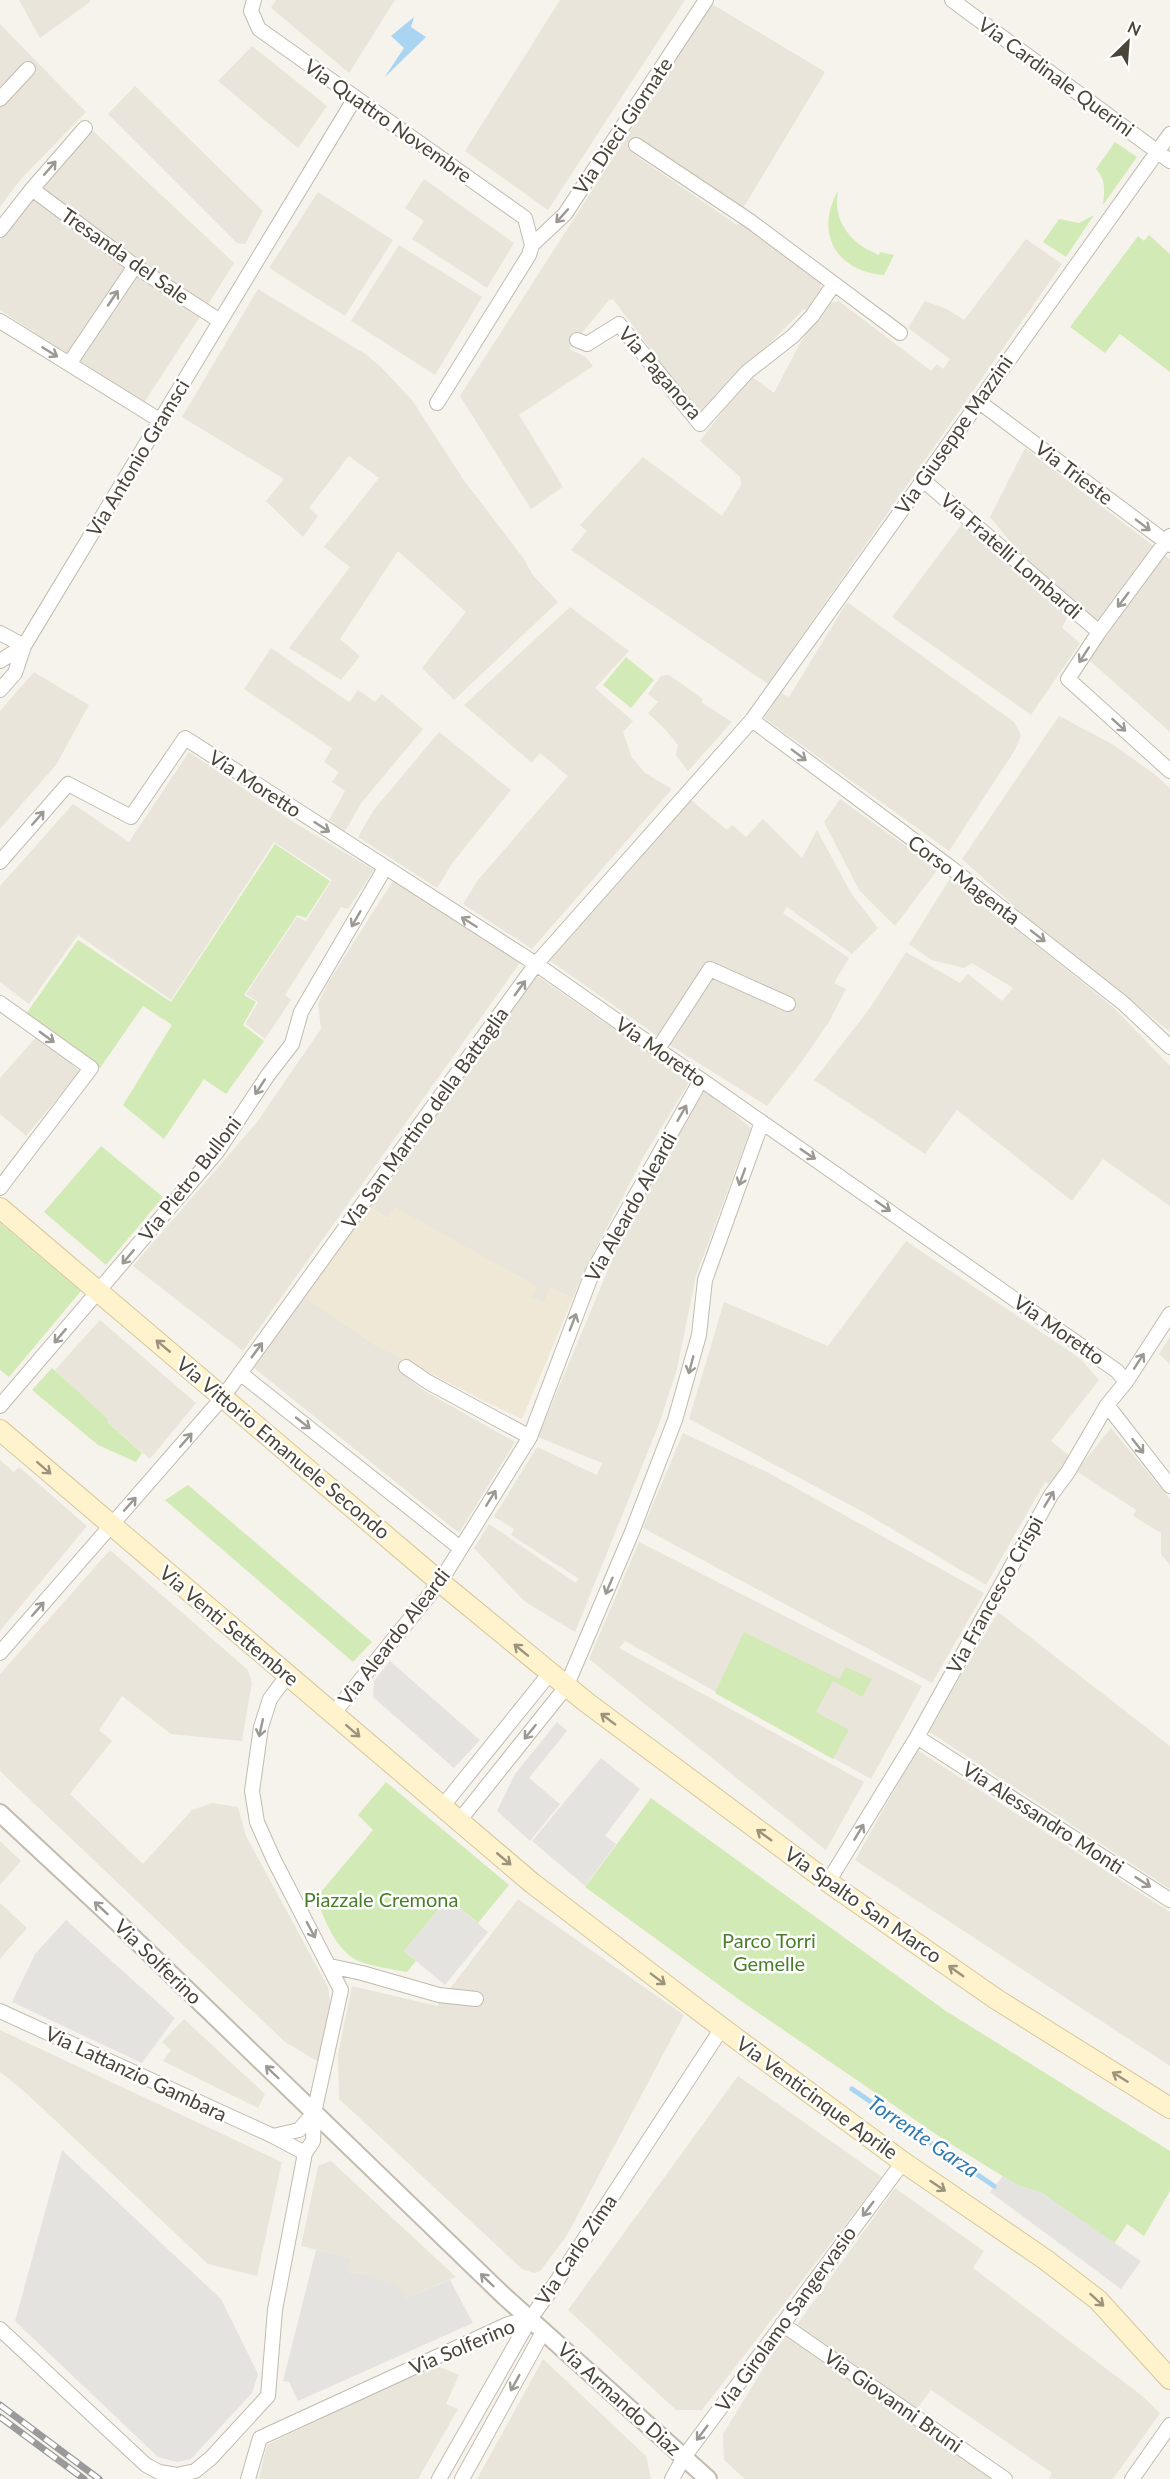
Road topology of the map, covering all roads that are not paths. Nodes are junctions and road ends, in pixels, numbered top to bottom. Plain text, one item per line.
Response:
1 (254, 0) edge
2 (706, 0) edge
3 (955, 1) edge
4 (28, 69) dead end
5 (355, 98) junction
6 (0, 99) edge
7 (85, 128) dead end
8 (1170, 134) edge
9 (636, 145) dead end
10 (1157, 151) junction
11 (1170, 161) edge
12 (32, 189) junction
13 (0, 230) edge
14 (532, 245) junction
15 (135, 266) junction
16 (834, 284) junction
17 (0, 321) edge
18 (220, 321) junction
19 (900, 333) dead end
20 (577, 340) dead end
21 (69, 364) junction
22 (978, 401) junction
23 (437, 403) dead end
24 (161, 421) junction
25 (923, 480) junction
26 (1169, 541) edge
27 (1099, 632) junction
28 (0, 633) edge
29 (24, 646) junction
30 (0, 661) edge
31 (0, 690) edge
32 (752, 720) junction
33 (1170, 771) edge
34 (0, 862) edge
35 (385, 868) junction
36 (536, 964) junction
37 (0, 1003) edge
38 (788, 1004) dead end
39 (1170, 1047) edge
40 (658, 1049) junction
41 (701, 1080) junction
42 (762, 1122) junction
43 (0, 1188) edge
44 (0, 1208) edge
45 (99, 1292) junction
46 (1170, 1314) edge
47 (406, 1367) dead end
48 (240, 1373) junction
49 (1126, 1382) junction
50 (223, 1397) junction
51 (0, 1406) edge
52 (1107, 1406) junction
53 (0, 1430) edge
54 (530, 1437) junction
55 (1170, 1486) edge
56 (111, 1525) junction
57 (460, 1548) junction
58 (440, 1582) junction
59 (0, 1653) edge
60 (550, 1673) junction
61 (287, 1676) junction
62 (566, 1687) junction
63 (333, 1714) junction
64 (917, 1737) junction
65 (442, 1807) junction
66 (0, 1813) edge
67 (459, 1821) junction
68 (828, 1882) junction
69 (1170, 1900) edge
70 (330, 1966) junction
71 (476, 1999) dead end
72 (0, 2011) edge
73 (722, 2028) junction
74 (1170, 2108) edge
75 (314, 2113) junction
76 (273, 2136) junction
77 (305, 2153) junction
78 (903, 2162) junction
79 (530, 2319) junction
80 (782, 2324) junction
81 (0, 2329) edge
82 (543, 2332) junction
83 (1170, 2379) edge
84 (1170, 2425) edge
85 (684, 2457) junction
86 (248, 2479) edge
87 (439, 2479) edge
88 (462, 2479) edge
89 (672, 2479) edge
90 (708, 2479) edge
91 (1005, 2479) edge
92 (1132, 2479) edge

1 - 5 street, Via Quattro Novembre
2 -> 14 street, Via Dieci Giornate
3 - 10 street, Via Cardinale Querini
4 - 6 street
5 - 14 street, Via Quattro Novembre
5 - 18 street, Via Antonio Gramsci
12 -> 7 street
8 - 10 street, Via Giuseppe Mazzini
9 - 16 street
10 - 11 street, Via Cardinale Querini
10 - 22 street, Via Giuseppe Mazzini
12 - 13 street
12 - 15 street, Tresanda del Sale
14 - 23 street, Via Dieci Giornate
15 - 18 street, Tresanda del Sale
21 -> 15 street
16 - 19 street
16 - 20 street, Via Paganora
17 -> 21 street
18 - 24 street, Via Antonio Gramsci
21 - 24 street
22 - 25 street, Via Giuseppe Mazzini
22 -> 26 street, Via Trieste
24 - 29 street, Via Antonio Gramsci
25 - 27 street, Via Fratelli Lombardi
25 - 32 street, Via Giuseppe Mazzini
26 -> 27 street
27 -> 33 street
28 - 29 street
29 - 30 street, Via Antonio Gramsci
29 - 31 street, Via Antonio Gramsci
32 - 36 street, Via San Martino della Battaglia
32 -> 39 street, Corso Magenta
34 -> 35 street, Via Moretto
36 -> 35 street, Via Moretto
35 -> 45 street, Via Pietro Bulloni
36 - 40 street, Via Moretto
48 -> 36 street, Via San Martino della Battaglia
37 -> 43 street
38 - 40 street
40 - 41 street, Via Moretto
41 - 42 street, Via Moretto
54 -> 41 street, Via Aleardo Aleardi
42 -> 49 street, Via Moretto
42 -> 62 street
44 - 45 main road, Via Vittorio Emanuele Secondo
50 -> 45 main road, Via Vittorio Emanuele Secondo
45 -> 51 street, Via Pietro Bulloni
49 -> 46 street, Via Francesco Crispi
47 - 54 street
48 - 50 street, Via San Martino della Battaglia
48 -> 57 street, Via Vittorio Emanuele Secondo
49 - 52 street, Via Francesco Crispi
56 -> 50 street, Via San Martino della Battaglia
50 - 58 main road, Via Vittorio Emanuele Secondo
52 -> 55 street
64 -> 52 street, Via Francesco Crispi
53 -> 56 main road, Via Venti Settembre
57 -> 54 street, Via Aleardo Aleardi
59 -> 56 street, Via San Martino della Battaglia
56 - 61 main road, Via Venti Settembre
57 - 58 street, Via Aleardo Aleardi
60 -> 58 main road, Via Vittorio Emanuele Secondo
58 - 63 street, Via Aleardo Aleardi
60 - 62 main road, Via Vittorio Emanuele Secondo
60 - 65 street
61 - 63 main road, Via Venti Settembre
61 -> 70 street
62 -> 67 street
68 -> 62 main road, Via Spalto San Marco
63 -> 65 main road, Via Venti Settembre
68 -> 64 street, Via Francesco Crispi
64 -> 69 street, Via Alessandro Monti
65 - 67 main road, Via Venti Settembre
75 -> 66 street, Via Solferino
67 -> 73 main road, Via Venticinque Aprile
74 -> 68 main road, Via Spalto San Marco
70 - 71 street
70 - 75 street
72 - 76 street, Via Lattanzio Gambara
73 - 78 main road, Via Venticinque Aprile
73 - 79 street, Via Carlo Zima
75 - 76 street
75 - 77 street
79 -> 75 street, Via Solferino
76 - 77 street, Via Lattanzio Gambara
77 - 81 street
78 -> 80 street, Via Girolamo Sangervasio
78 -> 83 main road, Via Venticinque Aprile
79 - 82 street, Via Armando Diaz
79 - 86 street, Via Solferino
79 - 87 street, Via Carlo Zima
80 -> 85 street, Via Girolamo Sangervasio
80 - 91 street, Via Giovanni Bruni
82 - 85 street, Via Armando Diaz
82 -> 88 street, Via Carlo Zima
84 - 92 street
85 - 89 street, Via Girolamo Sangervasio
85 - 90 street, Via Armando Diaz

